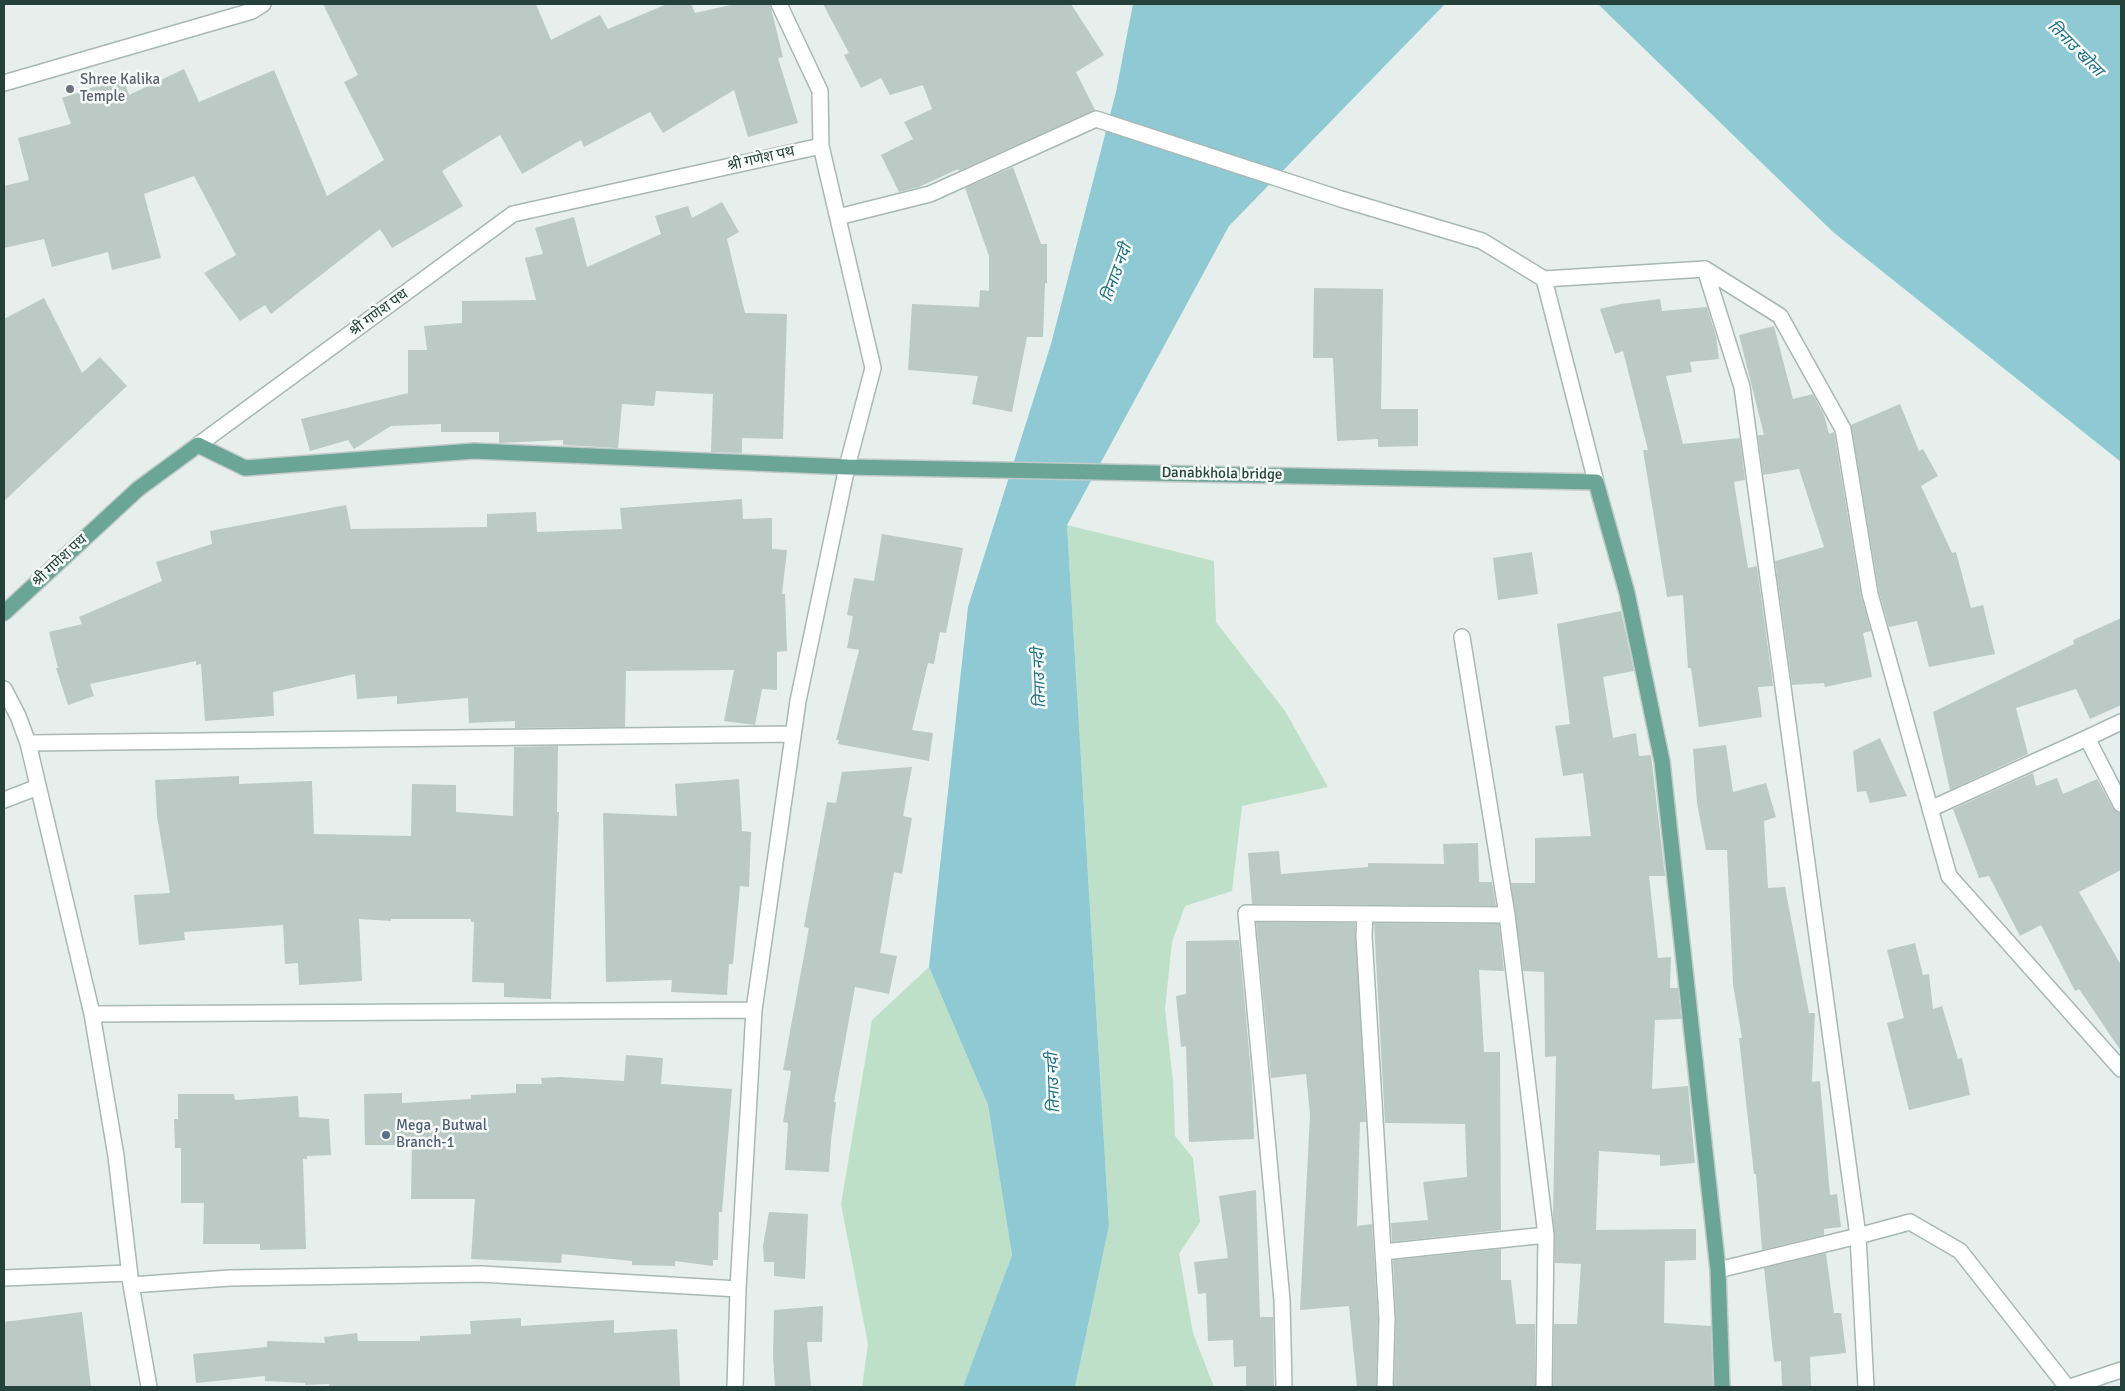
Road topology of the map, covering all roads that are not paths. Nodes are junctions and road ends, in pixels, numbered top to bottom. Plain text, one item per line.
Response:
1 (263, 4) edge
2 (779, 4) edge
3 (4, 83) edge
4 (821, 146) junction
5 (838, 217) junction
6 (1705, 269) junction
7 (1544, 279) junction
8 (198, 445) junction
9 (847, 467) junction
10 (1596, 482) junction
11 (4, 612) edge
12 (1462, 636) dead end
13 (4, 689) edge
14 (2121, 722) edge
15 (793, 734) junction
16 (2087, 738) junction
17 (28, 743) junction
18 (38, 788) junction
19 (4, 800) edge
20 (2121, 804) edge
21 (1930, 809) junction
22 (1366, 914) junction
23 (1507, 915) junction
24 (754, 1010) junction
25 (92, 1014) junction
26 (2121, 1070) edge
27 (1546, 1235) junction
28 (1858, 1236) junction
29 (1383, 1252) junction
30 (1718, 1270) junction
31 (4, 1278) edge
32 (130, 1279) junction
33 (738, 1289) junction
34 (2121, 1370) edge
35 (149, 1387) edge
36 (735, 1387) edge
37 (1284, 1387) edge
38 (1385, 1387) edge
39 (1544, 1387) edge
40 (1722, 1387) edge
41 (1866, 1387) edge
42 (2068, 1387) edge

1 - 3 street
2 - 4 street
4 - 5 street
4 - 8 street, श्री गणेश पथ
5 - 7 street
5 - 9 street
6 - 7 street
6 - 21 street
6 - 28 street
7 - 10 street
8 - 9 main road, Danabkhola bridge
8 - 11 main road, श्री गणेश पथ
9 - 10 main road, Danabkhola bridge
9 - 15 street
10 - 30 main road
12 - 23 street
13 - 17 street
14 - 16 street
15 - 17 street
15 - 24 street
16 - 20 street
16 - 21 street
17 - 18 street
18 - 19 street
18 - 25 street
21 - 26 street
22 - 23 street
22 - 29 street
22 - 37 street
23 - 27 street
24 - 25 street
24 - 33 street
25 - 32 street
27 - 29 street
27 - 39 street
28 - 30 street
28 - 41 street
28 - 42 street
29 - 38 street
30 - 40 main road
31 - 32 street
32 - 33 street
32 - 35 street
33 - 36 street
34 - 42 street

